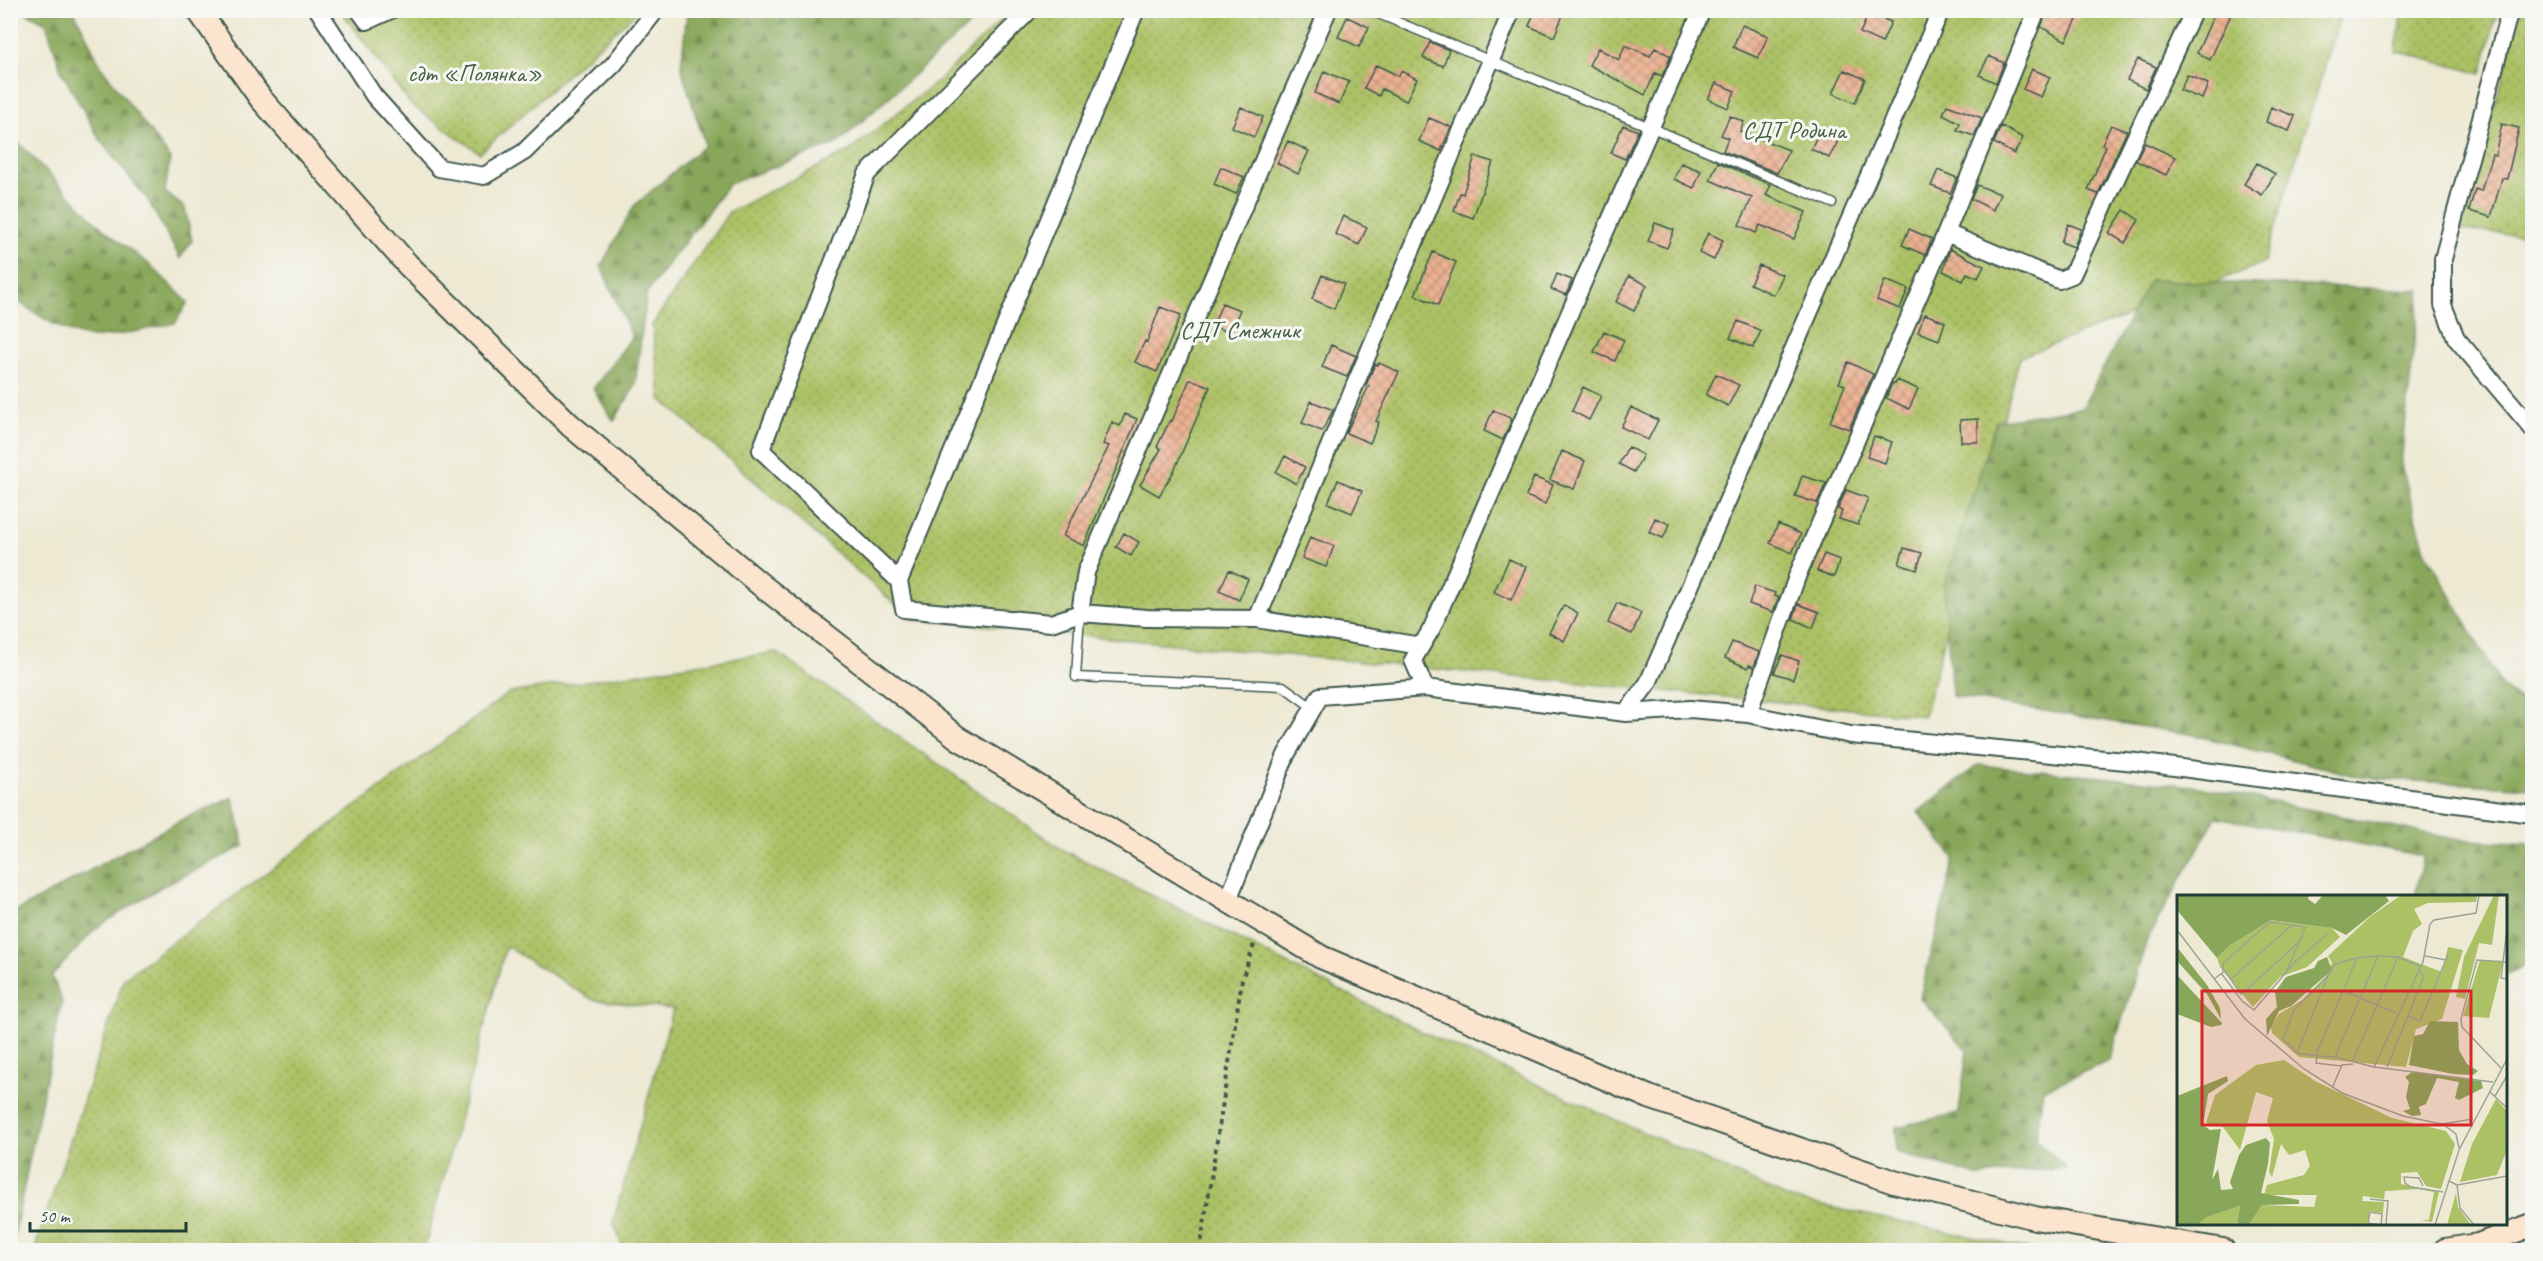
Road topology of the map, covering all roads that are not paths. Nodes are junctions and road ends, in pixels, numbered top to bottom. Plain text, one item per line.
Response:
1 (198, 10) edge
2 (318, 10) edge
3 (359, 10) edge
4 (391, 10) edge
5 (656, 10) edge
6 (1029, 10) edge
7 (1136, 10) edge
8 (1328, 10) edge
9 (1369, 10) edge
10 (1512, 10) edge
11 (1702, 10) edge
12 (1941, 10) edge
13 (2037, 10) edge
14 (2194, 10) edge
15 (2510, 10) edge
16 (1491, 61) junction
17 (1651, 128) junction
18 (1832, 203) dead end
19 (1946, 233) junction
20 (2532, 428) edge
21 (899, 581) junction
22 (1080, 613) junction
23 (1257, 619) junction
24 (1421, 646) junction
25 (1425, 688) junction
26 (1313, 708) junction
27 (1626, 713) junction
28 (1748, 714) junction
29 (2532, 814) edge
30 (1228, 900) junction
31 (2532, 1225) edge
32 (2223, 1251) edge
33 (2445, 1251) edge

1 - 30 street
2 - 5 street
3 - 4 street
6 - 21 street
7 - 21 street
8 - 22 street
9 - 16 lane
10 - 16 street
11 - 17 street
12 - 27 street
13 - 19 street
14 - 19 street
15 - 20 street
16 - 17 lane
16 - 23 street
17 - 18 lane
17 - 24 street
19 - 28 street
21 - 22 street
22 - 23 street
22 - 26 lane
23 - 24 street
24 - 25 street
25 - 26 street
25 - 27 street
26 - 30 street
27 - 28 street
28 - 29 street
30 - 32 street
31 - 33 street

